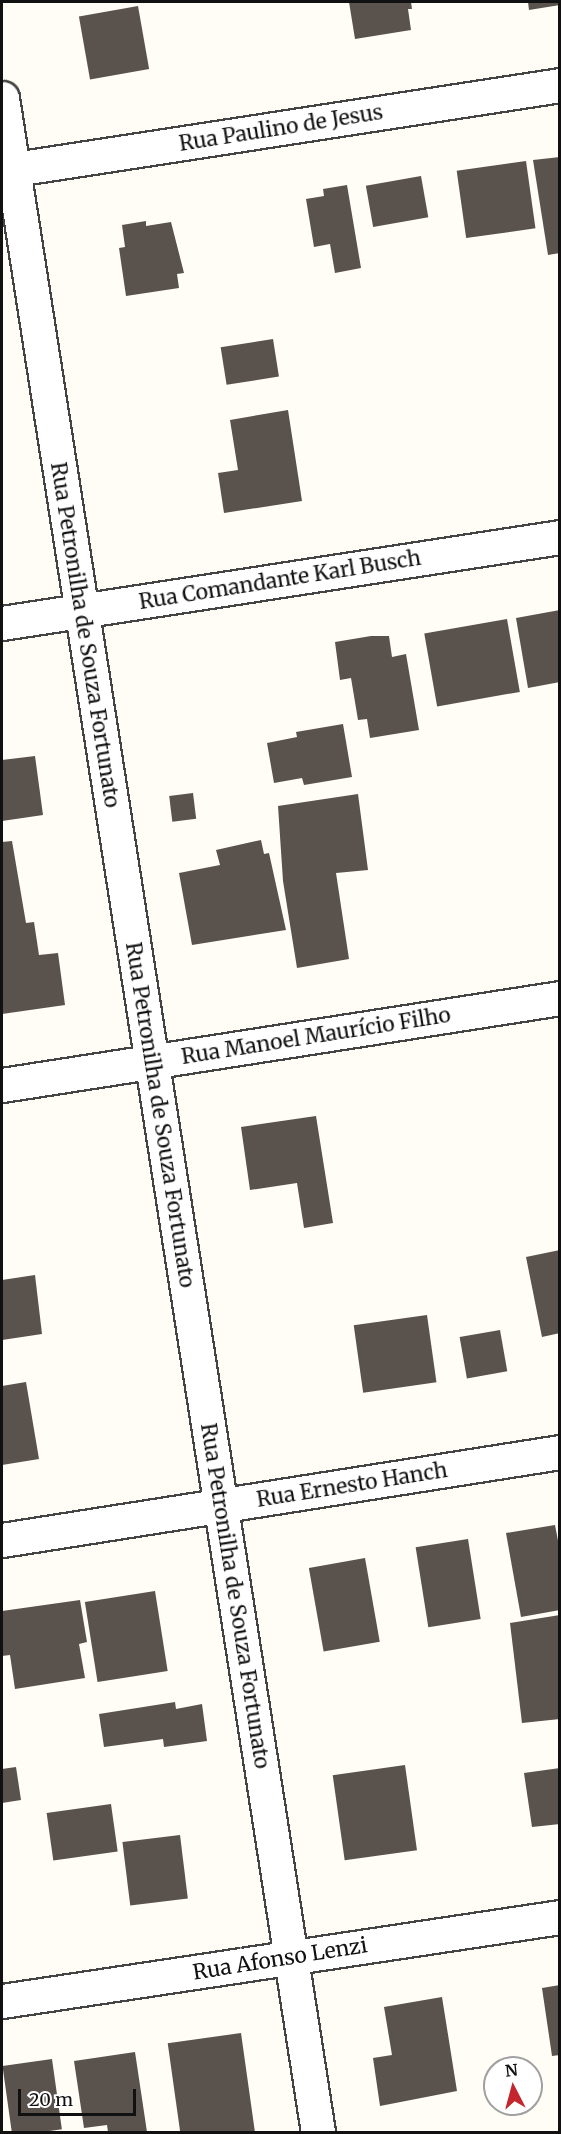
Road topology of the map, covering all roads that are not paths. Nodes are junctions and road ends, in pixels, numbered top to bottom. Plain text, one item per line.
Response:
1 (560, 86) edge
2 (2, 98) edge
3 (7, 170) edge
4 (560, 537) edge
5 (81, 611) junction
6 (2, 623) edge
7 (560, 998) edge
8 (152, 1061) junction
9 (2, 1085) edge
10 (560, 1452) edge
11 (220, 1506) junction
12 (2, 1540) edge
13 (560, 1917) edge
14 (291, 1957) junction
15 (2, 2001) edge
16 (318, 2133) edge

1 - 3 street, Rua Paulino de Jesus
2 - 3 street, Rua Petronilha de Souza Fortunato
3 - 5 street, Rua Petronilha de Souza Fortunato
4 - 5 street, Rua Comandante Karl Busch
5 - 6 street, Rua Comandante Karl Busch
5 - 8 street, Rua Petronilha de Souza Fortunato
7 - 8 street, Rua Manoel Maurício Filho
8 - 9 street, Rua Manoel Maurício Filho
8 - 11 street, Rua Petronilha de Souza Fortunato
10 - 11 street, Rua Ernesto Hanch
11 - 12 street, Rua Ernesto Hanch
11 - 14 street, Rua Petronilha de Souza Fortunato
13 - 14 street, Rua Afonso Lenzi
14 - 15 street, Rua Afonso Lenzi
14 - 16 street, Rua Petronilha de Souza Fortunato

